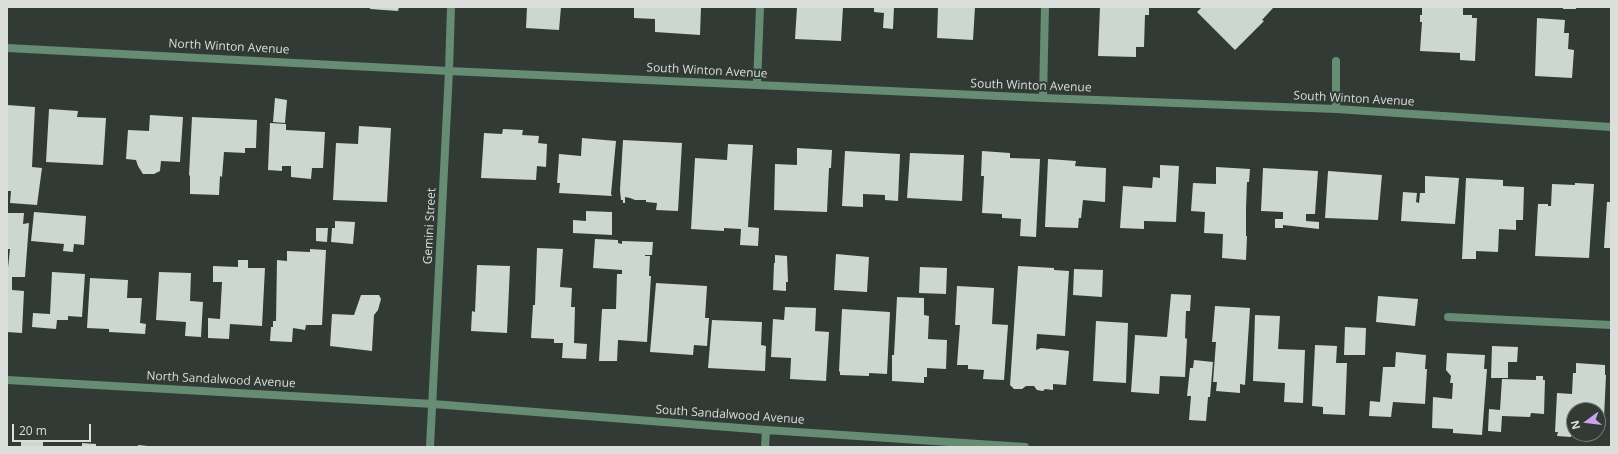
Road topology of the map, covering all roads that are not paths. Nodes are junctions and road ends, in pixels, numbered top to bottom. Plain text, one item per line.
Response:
1 (451, 7) edge
2 (760, 7) edge
3 (1045, 7) edge
4 (7, 48) edge
5 (1336, 60) dead end
6 (449, 71) junction
7 (757, 85) junction
8 (1042, 98) junction
9 (1336, 109) junction
10 (1611, 128) edge
11 (1448, 317) dead end
12 (1611, 325) edge
13 (7, 380) edge
14 (433, 404) junction
15 (766, 430) junction
16 (430, 447) edge
17 (765, 447) edge
18 (1024, 447) edge

1 - 6 street, Gemini Street
2 - 7 street
3 - 8 street
4 - 6 street, North Winton Avenue
5 - 9 street
6 - 7 street, South Winton Avenue
6 - 14 street, Gemini Street
7 - 8 street, South Winton Avenue
8 - 9 street, South Winton Avenue
9 - 10 street, South Winton Avenue
11 - 12 street
13 - 14 street, North Sandalwood Avenue
14 - 15 street, South Sandalwood Avenue
14 - 16 street, Gemini Street
15 - 17 street
15 - 18 street, South Sandalwood Avenue

